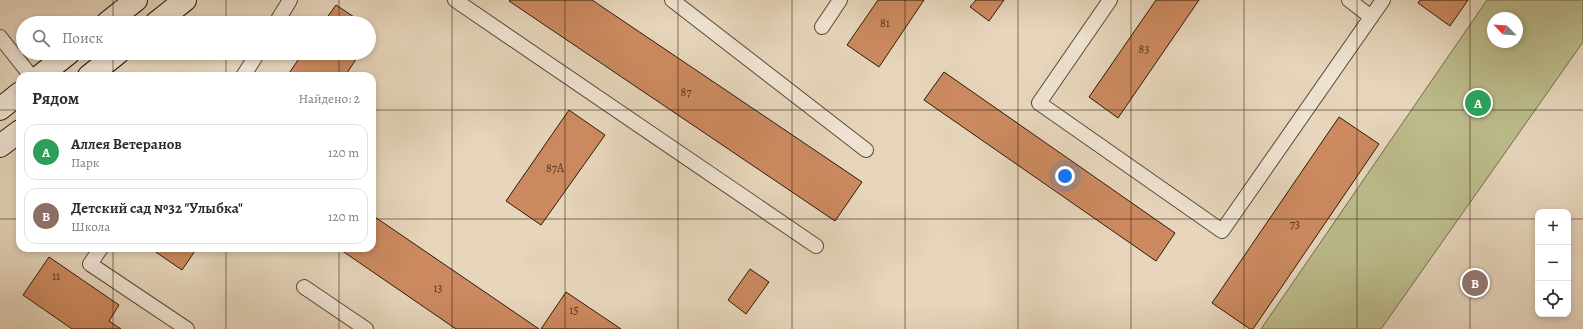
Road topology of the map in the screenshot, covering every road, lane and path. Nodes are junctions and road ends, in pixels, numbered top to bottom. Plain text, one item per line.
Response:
1 (136, 0) edge
2 (185, 0) edge
3 (290, 0) edge
4 (455, 0) edge
5 (672, 0) edge
6 (840, 0) edge
7 (1110, 0) edge
8 (1349, 0) edge
9 (1383, 0) edge
10 (116, 16) edge
11 (165, 16) edge
12 (280, 16) edge
13 (1371, 17) junction
14 (822, 27) dead end
15 (0, 37) edge
16 (16, 57) edge
17 (18, 60) edge
18 (60, 60) edge
19 (109, 60) edge
20 (253, 60) edge
21 (28, 72) edge
22 (45, 72) edge
23 (94, 72) edge
24 (246, 72) edge
25 (16, 96) edge
26 (0, 109) edge
27 (16, 134) edge
28 (0, 146) edge
29 (866, 150) dead end
30 (816, 246) dead end
31 (98, 252) edge
32 (304, 287) dead end
33 (187, 329) edge
34 (366, 329) edge

1 - 10 main road
2 - 11 main road
3 - 12 lane
4 - 30 lane
5 - 29 lane
6 - 14 lane
7 - 13 lane
8 - 13 lane
9 - 13 lane
15 - 16 lane
17 - 21 lane
18 - 22 main road
19 - 23 main road
20 - 24 lane
25 - 26 main road
27 - 28 main road
31 - 33 lane
32 - 34 lane

